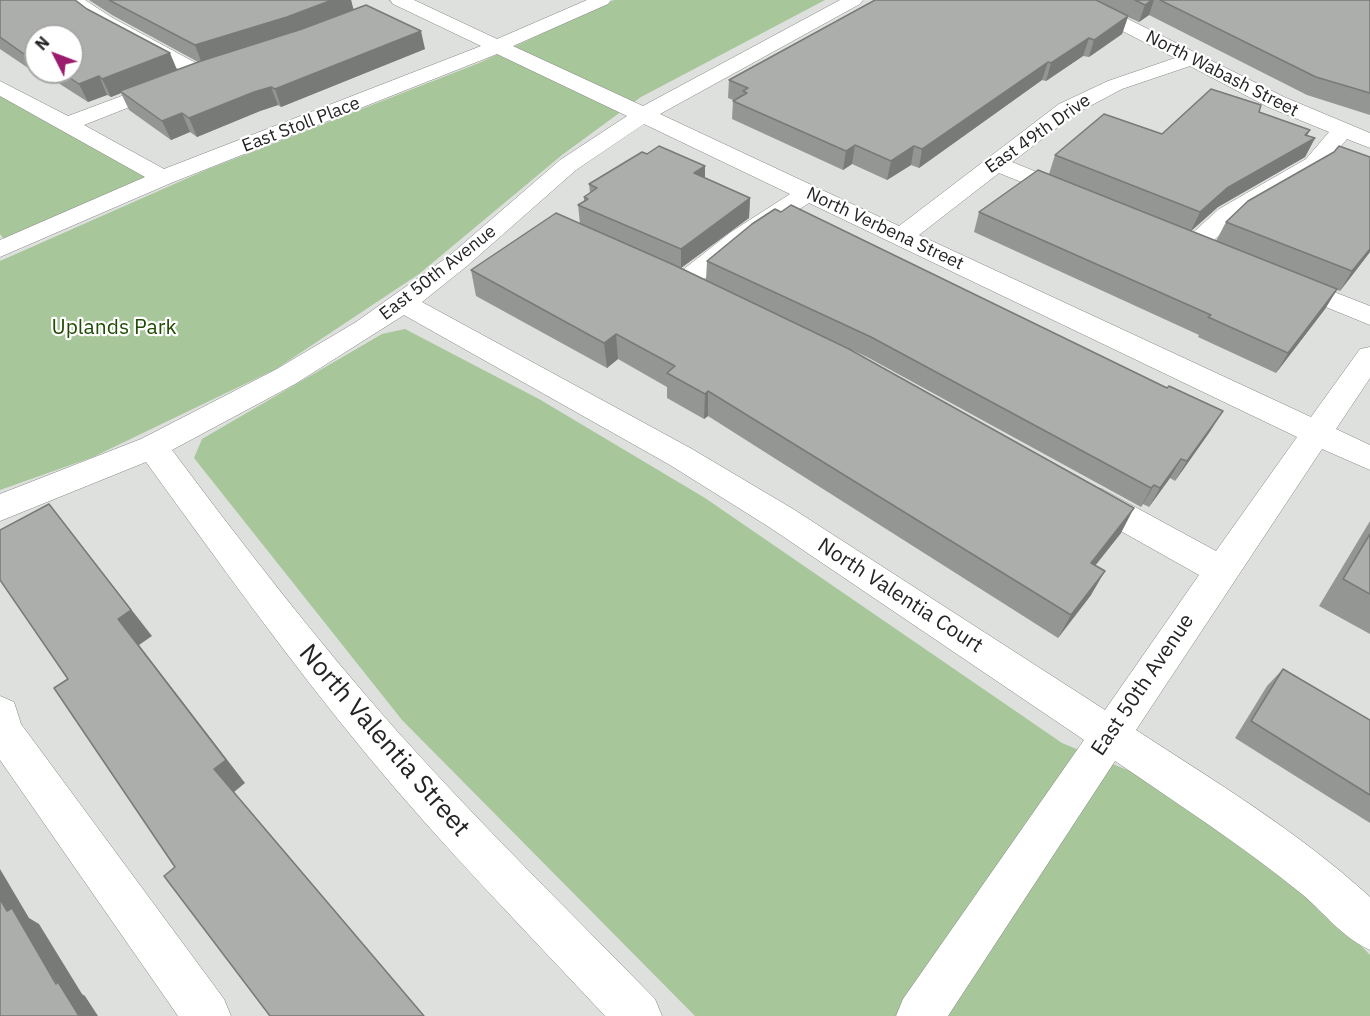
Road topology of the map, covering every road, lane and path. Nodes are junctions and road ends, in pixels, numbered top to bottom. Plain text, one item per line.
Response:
1 (73, 0) edge
2 (602, 0) edge
3 (854, 0) edge
4 (1076, 0) edge
5 (395, 4) edge
6 (496, 46) junction
7 (1192, 59) junction
8 (222, 66) edge
9 (200, 73) junction
10 (0, 87) edge
11 (643, 115) junction
12 (67, 124) junction
13 (1342, 131) junction
14 (1370, 141) edge
15 (995, 163) junction
16 (164, 178) junction
17 (808, 193) junction
18 (1095, 204) edge
19 (900, 237) junction
20 (3, 243) edge
21 (1195, 244) edge
22 (1261, 271) edge
23 (715, 297) edge
24 (403, 303) junction
25 (1370, 316) edge
26 (1370, 356) edge
27 (1317, 433) junction
28 (152, 447) junction
29 (1370, 458) edge
30 (1064, 484) edge
31 (0, 508) edge
32 (1221, 572) junction
33 (1, 726) edge
34 (1109, 735) junction
35 (1370, 927) edge
36 (207, 1016) edge
37 (638, 1016) edge
38 (920, 1016) edge

1 - 9 street
2 - 6 street, East Stoll Place
3 - 11 street, East 50th Avenue
4 - 7 street, North Wabash Street
5 - 6 street, North Verbena Street
6 - 11 street, North Verbena Street
6 - 16 street, East Stoll Place
7 - 13 street, North Wabash Street
7 - 15 street, East 49th Drive
8 - 9 street
9 - 12 street
10 - 12 street
11 - 17 street, North Verbena Street
11 - 24 street, East 50th Avenue
12 - 16 street
13 - 14 street, North Wabash Street
13 - 21 street
15 - 18 street
15 - 19 street, East 49th Drive
16 - 20 street, East Stoll Place
17 - 19 street, North Verbena Street
17 - 23 street
19 - 27 street, North Verbena Street
22 - 25 street
24 - 28 street, East 50th Avenue
24 - 34 street, North Valentia Court
26 - 27 street, East 50th Avenue
27 - 29 street, North Verbena Street
27 - 32 street, East 50th Avenue
28 - 31 street, East 50th Avenue
28 - 37 street, North Valentia Street
30 - 32 street
32 - 34 street, East 50th Avenue
33 - 36 street
34 - 35 street, North Valentia Court
34 - 38 street, East 50th Avenue

